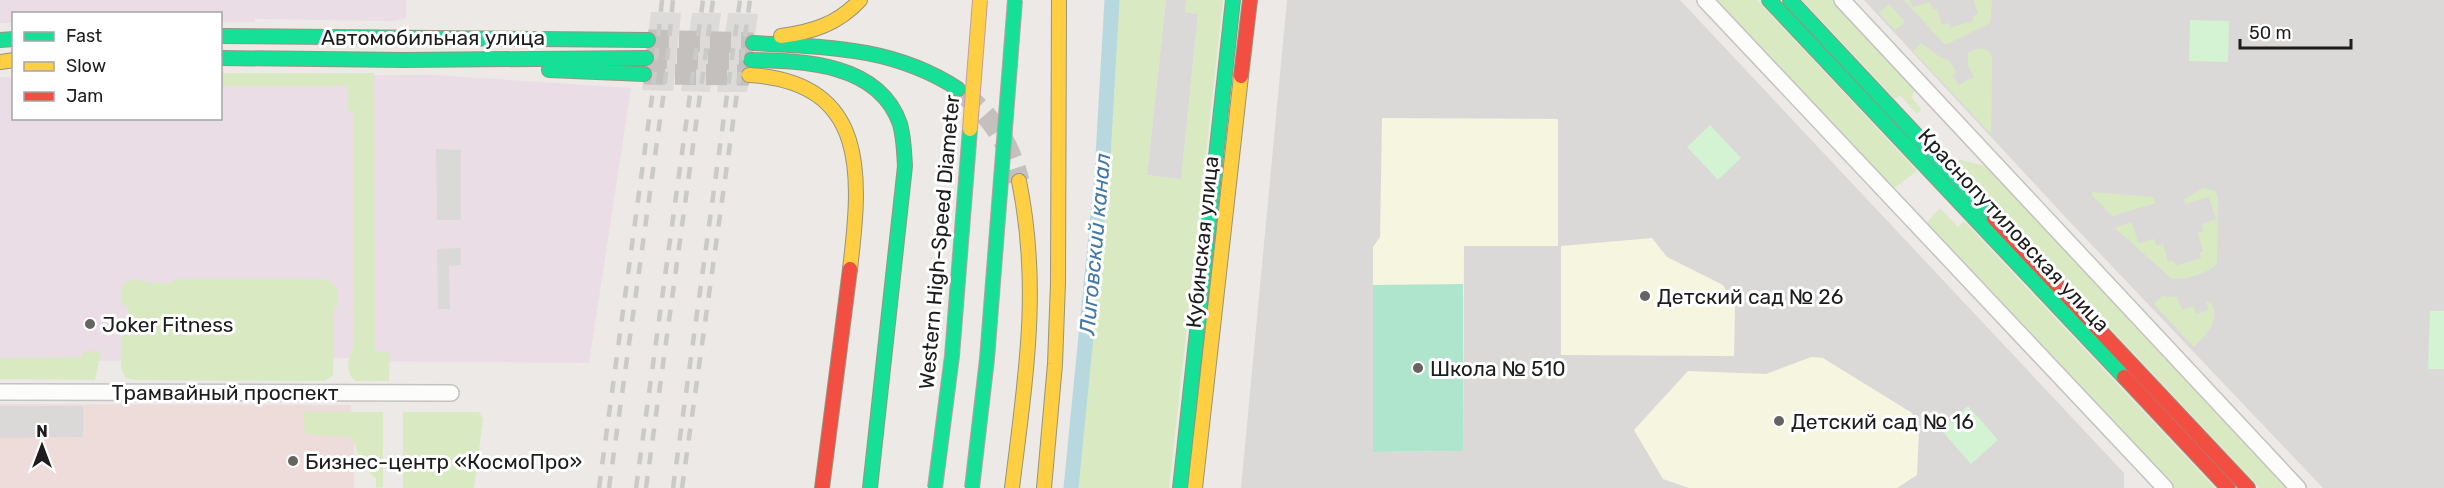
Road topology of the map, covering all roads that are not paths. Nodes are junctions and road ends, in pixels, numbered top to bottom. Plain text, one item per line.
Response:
1 (860, 0) edge
2 (980, 0) edge
3 (1015, 0) edge
4 (1059, 0) edge
5 (1233, 0) edge
6 (1250, 0) edge
7 (1705, 0) edge
8 (1769, 0) edge
9 (1790, 0) edge
10 (1842, 0) edge
11 (222, 36) edge
12 (648, 40) tunnel mouth
13 (222, 58) edge
14 (646, 58) tunnel mouth
15 (404, 60) junction
16 (751, 60) tunnel mouth
17 (644, 74) tunnel mouth
18 (749, 75) tunnel mouth
19 (958, 89) tunnel mouth
20 (1019, 181) tunnel mouth
21 (0, 392) edge
22 (451, 393) dead end
23 (822, 488) edge
24 (870, 488) edge
25 (935, 488) edge
26 (972, 488) edge
27 (1012, 488) edge
28 (1044, 488) edge
29 (1180, 488) edge
30 (1196, 488) edge
31 (2165, 488) edge
32 (2228, 488) edge
33 (2248, 488) edge
34 (2298, 488) edge

1 - 19 main road
2 - 25 main road, Western High-Speed Diameter, bridge
3 - 26 main road, bridge
4 - 28 main road
5 - 29 main road, Кубинская улица
6 - 30 main road, Кубинская улица
7 - 31 street
8 - 32 main road, Краснопутиловская улица
9 - 33 main road, Краснопутиловская улица
10 - 34 street
11 - 12 main road, Автомобильная улица
13 - 15 main road, Автомобильная улица
14 - 15 main road, Автомобильная улица
15 - 17 main road
16 - 24 main road
18 - 23 main road
20 - 27 main road
21 - 22 street, Трамвайный проспект

